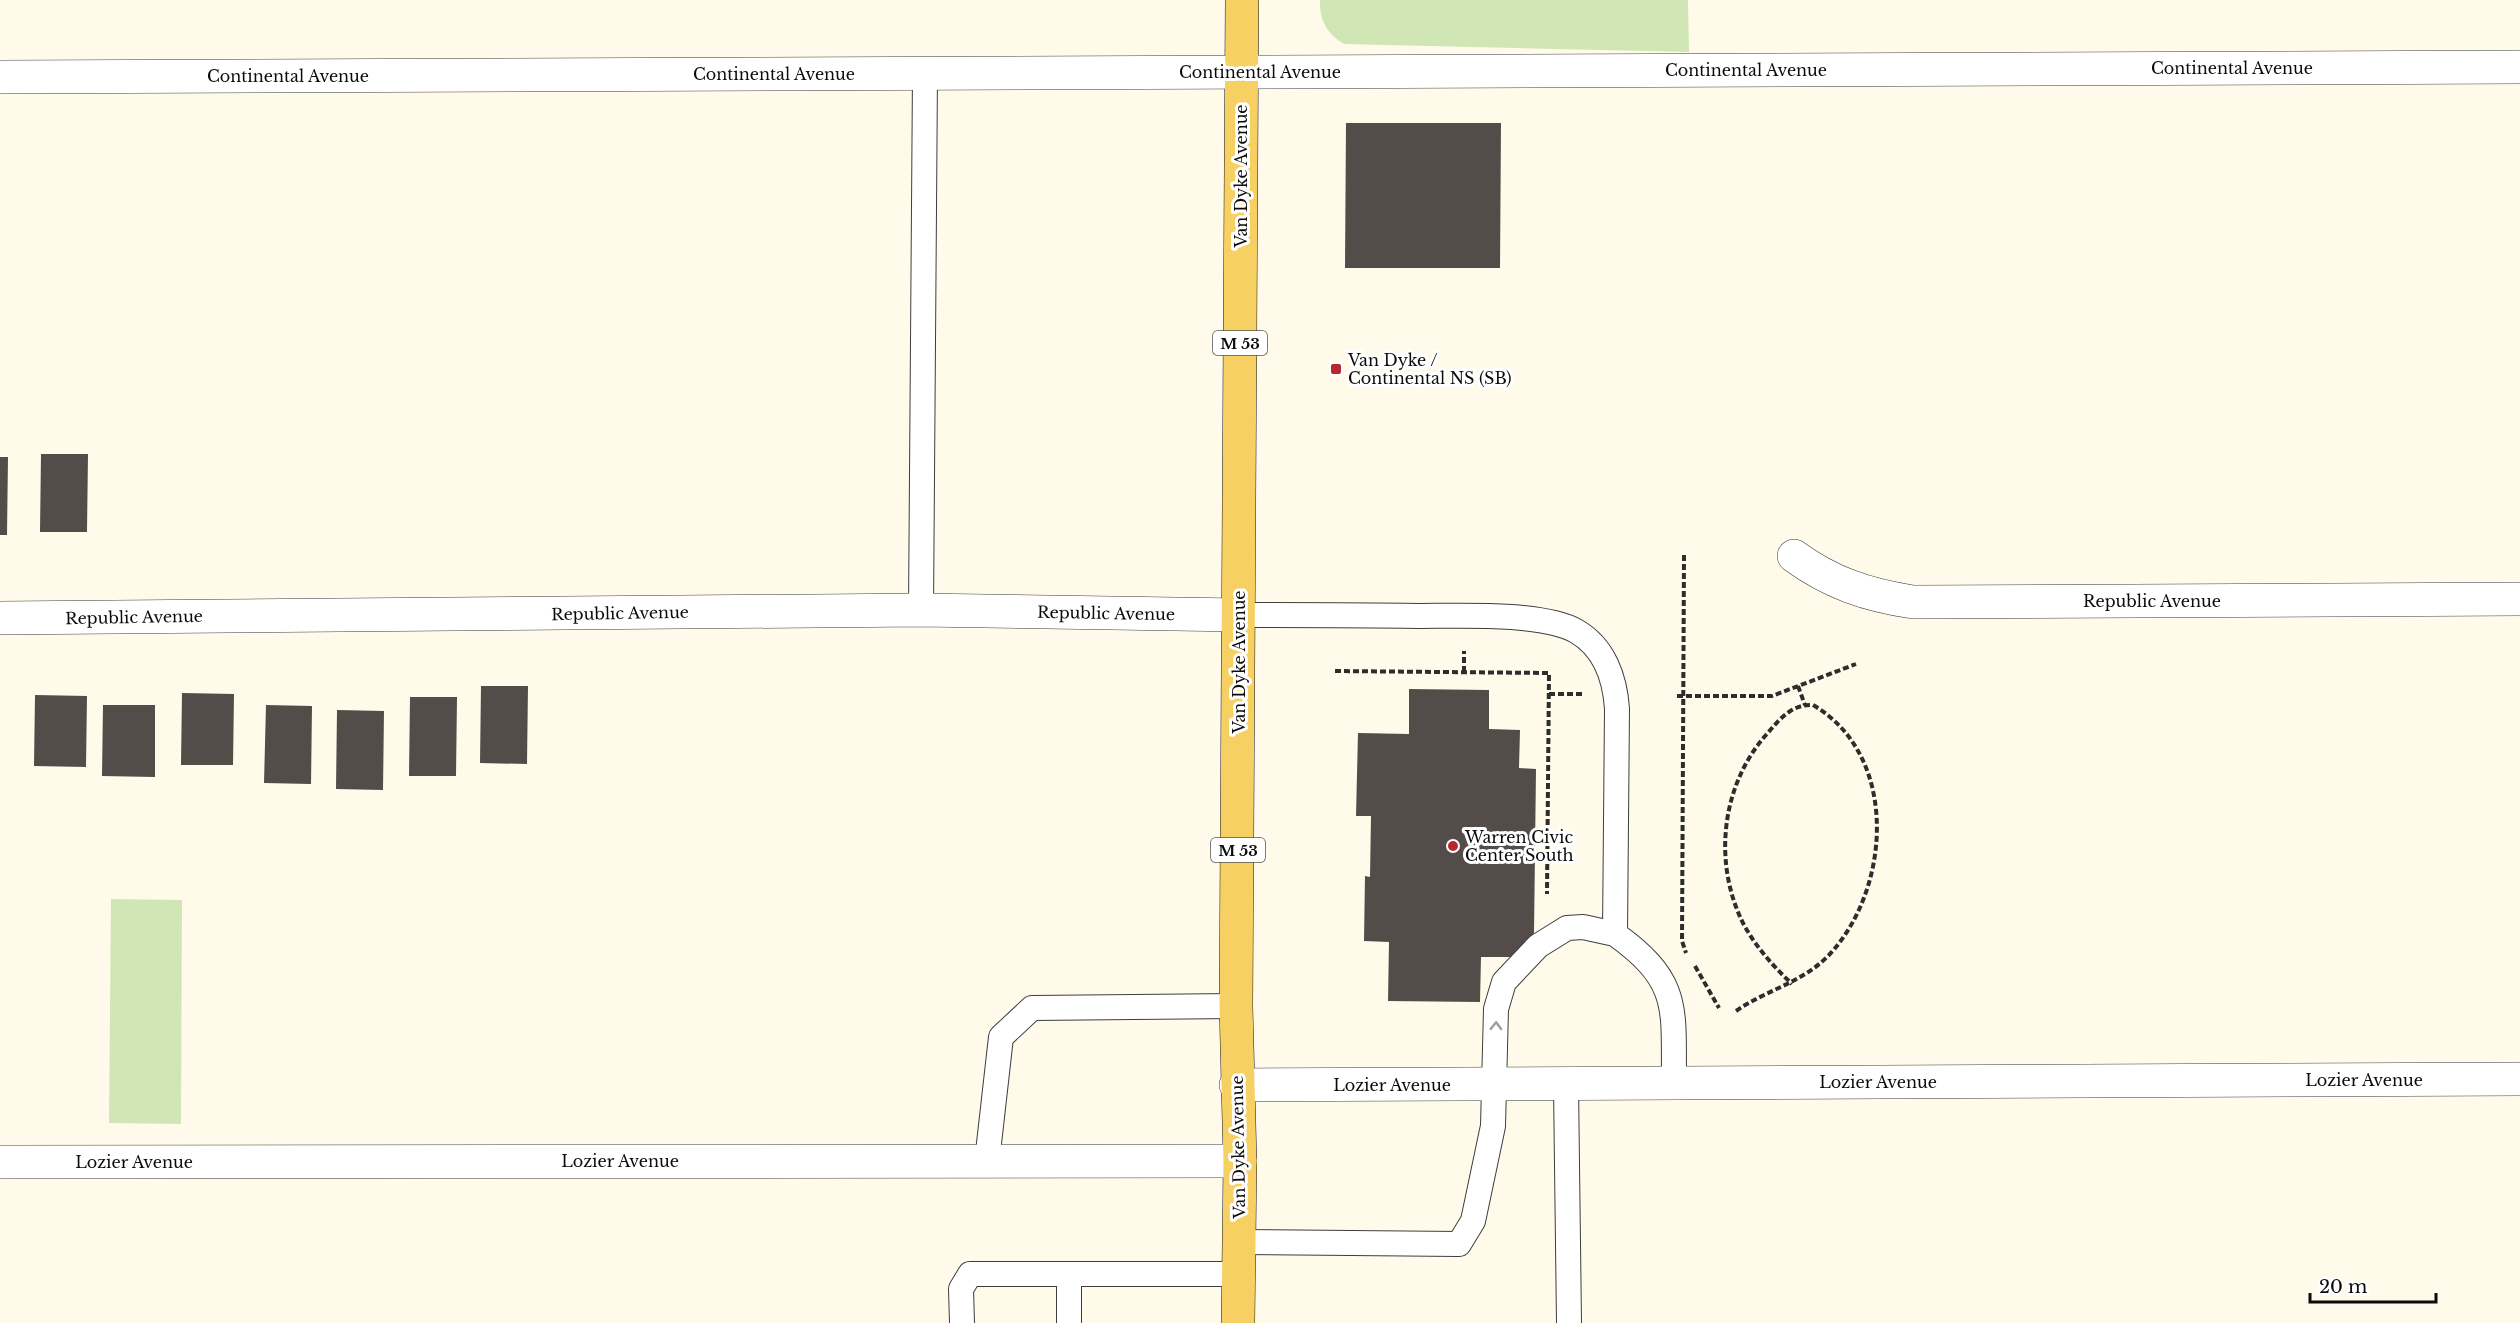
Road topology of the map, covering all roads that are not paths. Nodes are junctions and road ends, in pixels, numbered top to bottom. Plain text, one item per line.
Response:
1 (1242, 0) edge
2 (2520, 67) edge
3 (1242, 72) junction
4 (925, 73) junction
5 (0, 77) edge
6 (1794, 556) dead end
7 (2520, 599) edge
8 (921, 610) junction
9 (1239, 615) junction
10 (0, 618) edge
11 (1615, 933) junction
12 (1236, 1006) junction
13 (2520, 1079) edge
14 (1674, 1083) junction
15 (1494, 1084) junction
16 (1236, 1085) junction
17 (1566, 1085) junction
18 (987, 1161) junction
19 (1240, 1161) junction
20 (0, 1162) edge
21 (1239, 1242) junction
22 (1069, 1274) junction
23 (1239, 1274) junction
24 (962, 1323) edge
25 (1069, 1323) edge
26 (1238, 1323) edge
27 (1569, 1323) edge

1 - 3 main road, Van Dyke Avenue / M 53
2 - 3 street, Continental Avenue
3 - 4 street, Continental Avenue
3 - 9 main road, Van Dyke Avenue / M 53
4 - 5 street, Continental Avenue
4 - 8 lane
6 - 7 street, Republic Avenue
8 - 9 street, Republic Avenue
8 - 10 street, Republic Avenue
9 - 11 lane
9 - 12 main road, Van Dyke Avenue / M 53
11 - 14 lane
15 -> 11 lane
12 - 16 main road, Van Dyke Avenue / M 53
12 - 18 lane
13 - 14 street, Lozier Avenue
14 - 17 street, Lozier Avenue
15 - 16 street, Lozier Avenue
15 - 17 street, Lozier Avenue
15 - 21 lane
16 - 19 main road, Van Dyke Avenue / M 53
17 - 27 lane
18 - 19 street, Lozier Avenue
18 - 20 street, Lozier Avenue
19 - 21 main road, Van Dyke Avenue / M 53
21 - 23 main road, Van Dyke Avenue / M 53
22 - 23 lane
22 - 24 lane
22 - 25 lane
23 - 26 main road, Van Dyke Avenue / M 53

